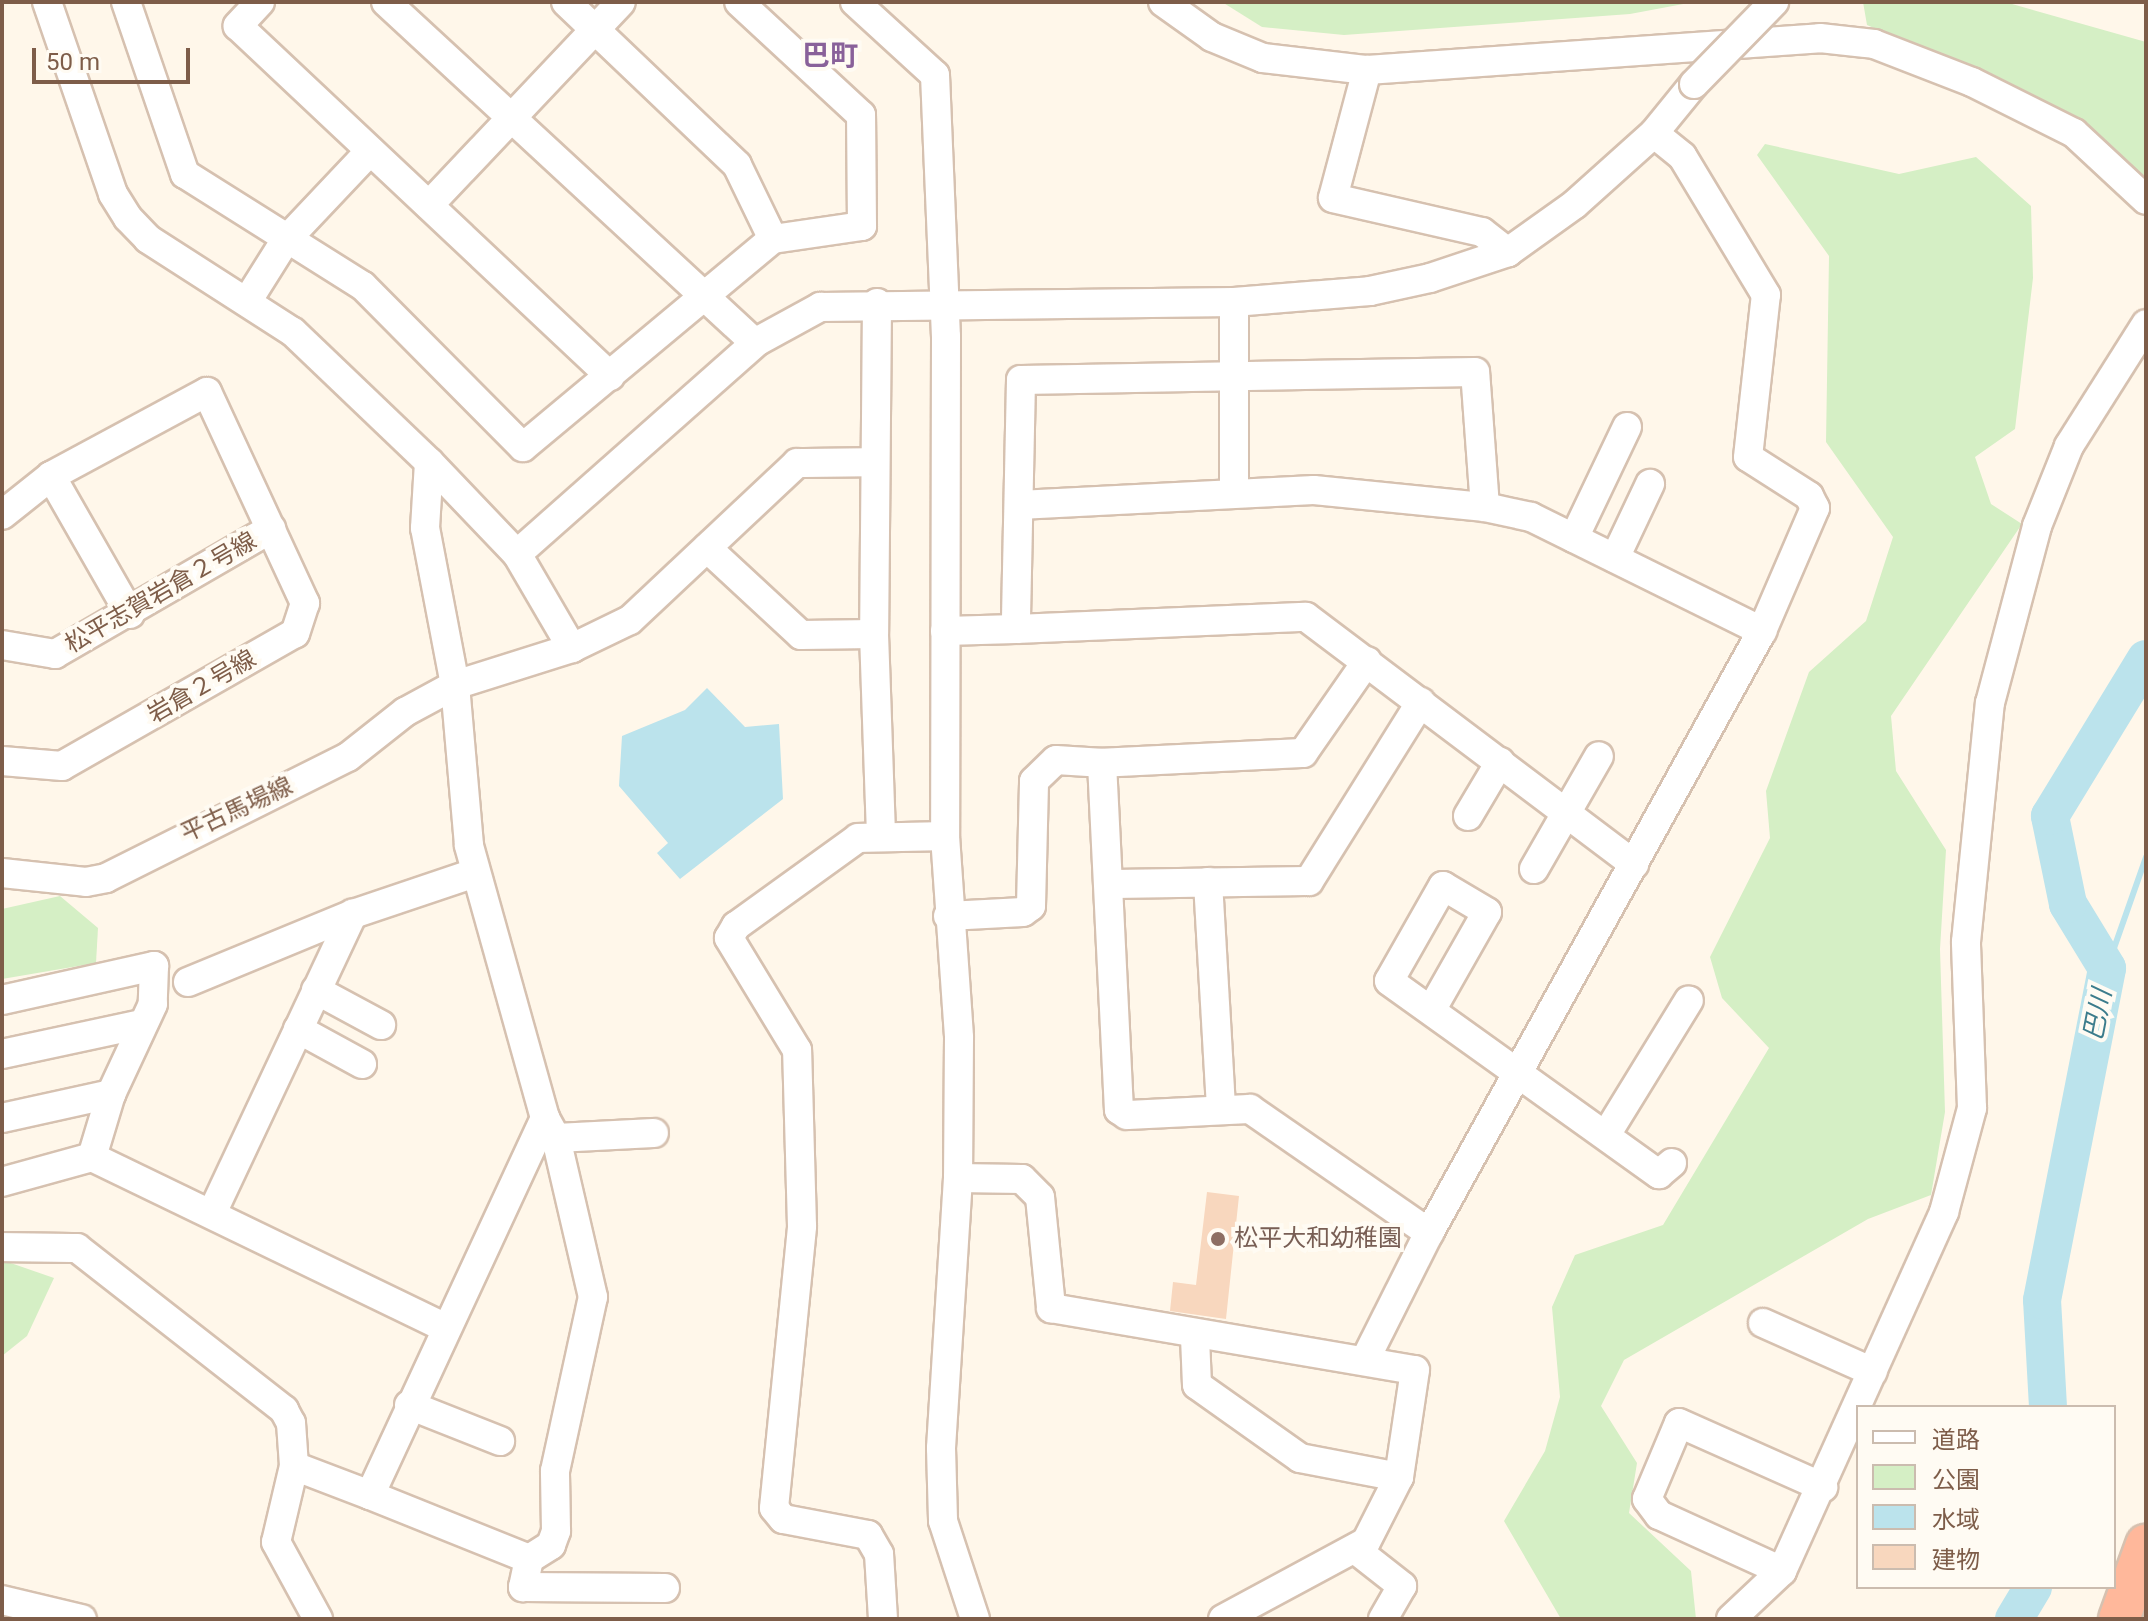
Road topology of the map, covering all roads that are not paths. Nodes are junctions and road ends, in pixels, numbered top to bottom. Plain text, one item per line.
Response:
1 (47, 2) edge
2 (126, 2) edge
3 (260, 2) edge
4 (386, 2) edge
5 (566, 2) edge
6 (621, 2) edge
7 (739, 2) edge
8 (855, 2) edge
9 (1163, 2) edge
10 (1774, 2) edge
11 (595, 30) junction
12 (1367, 70) junction
13 (511, 118) junction
14 (1654, 133) junction
15 (370, 151) junction
16 (2146, 200) edge
17 (429, 205) junction
18 (773, 239) junction
19 (285, 241) junction
20 (1508, 252) junction
21 (703, 296) junction
22 (248, 300) junction
23 (943, 301) junction
24 (1234, 302) junction
25 (877, 303) junction
26 (2146, 324) edge
27 (755, 343) junction
28 (610, 376) junction
29 (1234, 378) junction
30 (1627, 427) dead end
31 (429, 462) junction
32 (874, 462) junction
33 (51, 476) junction
34 (1650, 484) dead end
35 (1234, 493) junction
36 (1019, 505) junction
37 (1485, 507) junction
38 (2, 515) edge
39 (271, 529) junction
40 (1574, 538) junction
41 (707, 548) junction
42 (517, 554) junction
43 (1615, 558) junction
44 (130, 614) junction
45 (1016, 629) junction
46 (945, 631) junction
47 (1762, 631) junction
48 (874, 634) junction
49 (2, 645) edge
50 (572, 648) junction
51 (1367, 661) junction
52 (455, 685) junction
53 (1421, 702) junction
54 (1599, 756) dead end
55 (2, 761) edge
56 (1500, 762) junction
57 (1104, 763) junction
58 (1567, 813) junction
59 (1468, 816) dead end
60 (881, 835) junction
61 (945, 836) junction
62 (1634, 864) junction
63 (1534, 869) dead end
64 (2, 873) edge
65 (475, 873) junction
66 (1208, 882) junction
67 (1112, 884) junction
68 (353, 914) junction
69 (948, 916) junction
70 (188, 982) dead end
71 (316, 990) junction
72 (2, 1000) edge
73 (1689, 1000) dead end
74 (1433, 1007) dead end
75 (142, 1024) junction
76 (381, 1025) dead end
77 (298, 1029) junction
78 (2, 1054) edge
79 (362, 1064) dead end
80 (1519, 1072) junction
81 (111, 1094) junction
82 (1221, 1110) junction
83 (2, 1118) edge
84 (551, 1128) junction
85 (654, 1133) dead end
86 (1606, 1135) junction
87 (92, 1157) junction
88 (1672, 1163) dead end
89 (958, 1178) junction
90 (2, 1182) edge
91 (212, 1213) junction
92 (1429, 1233) junction
93 (2, 1247) edge
94 (1763, 1323) dead end
95 (445, 1328) junction
96 (1195, 1337) junction
97 (1365, 1360) junction
98 (1873, 1372) junction
99 (409, 1405) junction
100 (1859, 1405) edge
101 (1856, 1411) edge
102 (500, 1441) dead end
103 (294, 1466) junction
104 (1399, 1477) junction
105 (1823, 1487) junction
106 (370, 1495) junction
107 (2146, 1545) edge
108 (1355, 1549) junction
109 (529, 1559) junction
110 (1782, 1571) junction
111 (665, 1588) dead end
112 (2, 1600) edge
113 (2130, 1611) edge
114 (82, 1619) edge
115 (318, 1619) edge
116 (883, 1619) edge
117 (975, 1619) edge
118 (1223, 1619) edge
119 (1383, 1619) edge
120 (1731, 1619) edge

1 - 22 street
2 - 19 street
3 - 15 street
4 - 13 street
5 - 11 street
6 - 11 street
7 - 18 street
8 - 23 street
9 - 12 street
10 - 14 street, bridge
11 - 13 street
11 - 18 street
12 - 16 street
12 - 20 street
13 - 17 street
13 - 21 street
14 - 20 street
14 - 47 street
15 - 17 street
15 - 19 street
17 - 28 street
18 - 21 street
19 - 22 street
19 - 28 street
20 - 24 street
21 - 27 street
21 - 28 street
22 - 31 street
23 - 24 street
23 - 25 street
23 - 46 street
24 - 29 street
25 - 27 street
25 - 32 street
26 - 98 street
27 - 42 street
29 - 35 street
29 - 36 street
29 - 37 street
30 - 40 street
31 - 42 street
31 - 52 street
32 - 41 street, 平古馬場線
32 - 48 street
33 - 38 street
33 - 39 street, 岩倉２号線
33 - 44 street
34 - 43 street
35 - 36 street
35 - 37 street
36 - 45 street
37 - 40 street
39 - 44 street, 松平志賀岩倉２号線
39 - 55 street, 岩倉２号線
40 - 43 street
41 - 48 street
41 - 50 street, 平古馬場線
42 - 50 street
43 - 47 street
44 - 49 street, 松平志賀岩倉２号線
45 - 46 street
45 - 51 street
46 - 61 street
47 - 62 street
48 - 60 street
50 - 52 street, 平古馬場線
51 - 53 street
51 - 57 street
52 - 64 street, 平古馬場線
52 - 65 street
53 - 56 street
53 - 66 street
54 - 58 street
56 - 58 street
56 - 59 street
57 - 67 street
57 - 69 street
58 - 62 street
58 - 63 street
60 - 61 street
60 - 116 street
61 - 69 street
62 - 80 street
65 - 68 street
65 - 84 street
66 - 67 street
66 - 82 street
67 - 82 street
68 - 70 street
68 - 71 street
69 - 89 street
71 - 76 street
71 - 77 street
72 - 75 street
73 - 86 street
74 - 80 street
75 - 78 street
75 - 81 street
77 - 79 street
77 - 91 street
80 - 86 street
80 - 92 street
81 - 83 street
81 - 87 street
82 - 92 street
84 - 85 street
84 - 95 street
84 - 109 street
86 - 88 street
87 - 90 street
87 - 91 street
89 - 96 street
89 - 117 street
91 - 95 street
92 - 97 street
93 - 103 street
94 - 98 street
95 - 99 street
96 - 97 street
96 - 104 street
97 - 104 street
98 - 100 street
99 - 102 street
99 - 106 street
101 - 105 street
103 - 106 street
103 - 115 street
104 - 108 street
105 - 110 street
105 - 110 street
106 - 109 street
107 - 113 highway
108 - 118 street
108 - 119 street
109 - 111 street
110 - 120 street
112 - 114 street

